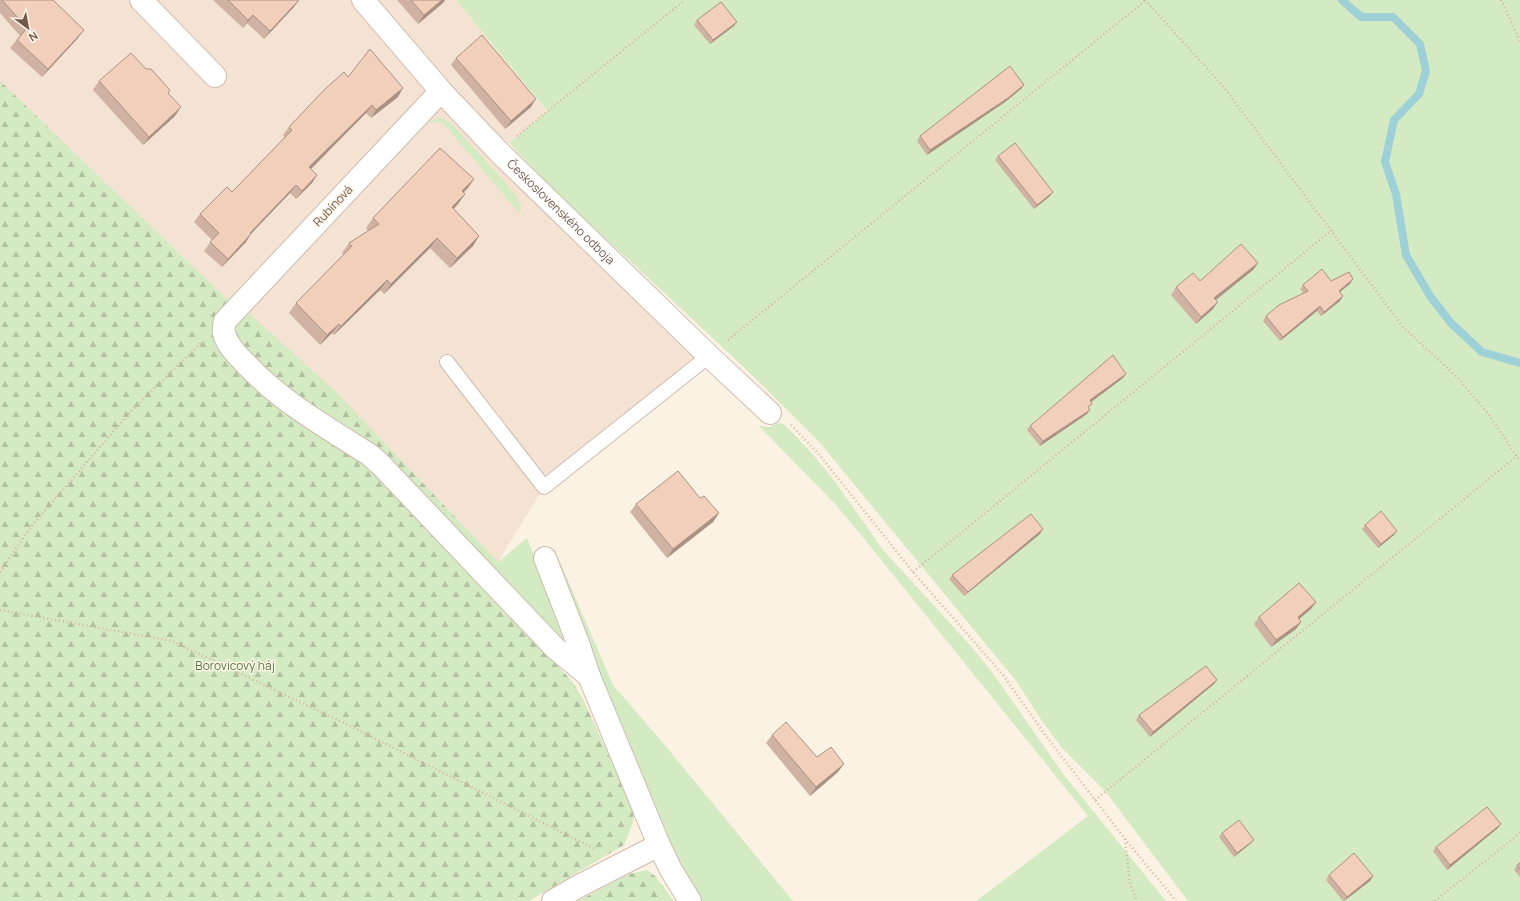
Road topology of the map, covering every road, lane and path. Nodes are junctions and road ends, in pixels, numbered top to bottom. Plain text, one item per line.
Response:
1 (141, 0) edge
2 (363, 0) edge
3 (685, 0) edge
4 (1145, 0) edge
5 (1500, 0) edge
6 (1520, 41) edge
7 (215, 76) dead end
8 (441, 90) junction
9 (498, 151) junction
10 (1332, 230) junction
11 (225, 321) junction
12 (709, 356) junction
13 (447, 362) dead end
14 (770, 413) joint
15 (1517, 456) junction
16 (1520, 461) edge
17 (545, 558) dead end
18 (0, 572) edge
19 (913, 572) junction
20 (0, 610) edge
21 (589, 676) junction
22 (1095, 800) junction
23 (1520, 833) edge
24 (1125, 839) junction
25 (659, 845) junction
26 (624, 864) junction
27 (553, 901) edge
28 (690, 901) edge
29 (1137, 901) edge
30 (1176, 901) edge
31 (1435, 901) edge

1 - 7 street
2 - 8 street, Československého odboja
3 - 9 path
4 - 10 path
4 - 12 path
5 - 6 path
8 - 9 street, Československého odboja
8 - 11 street, Rubínová
9 - 12 street, Československého odboja
10 - 15 path
10 - 19 path
11 - 18 path
11 - 21 street
12 - 13 lane
12 - 14 street, Československého odboja
14 - 19 path
15 - 16 path
15 - 22 path
17 - 21 street
19 - 22 path
20 - 26 path
21 - 25 street
22 - 24 path
23 - 31 path
24 - 29 path
24 - 30 path
25 - 26 street
25 - 28 street
26 - 27 street

